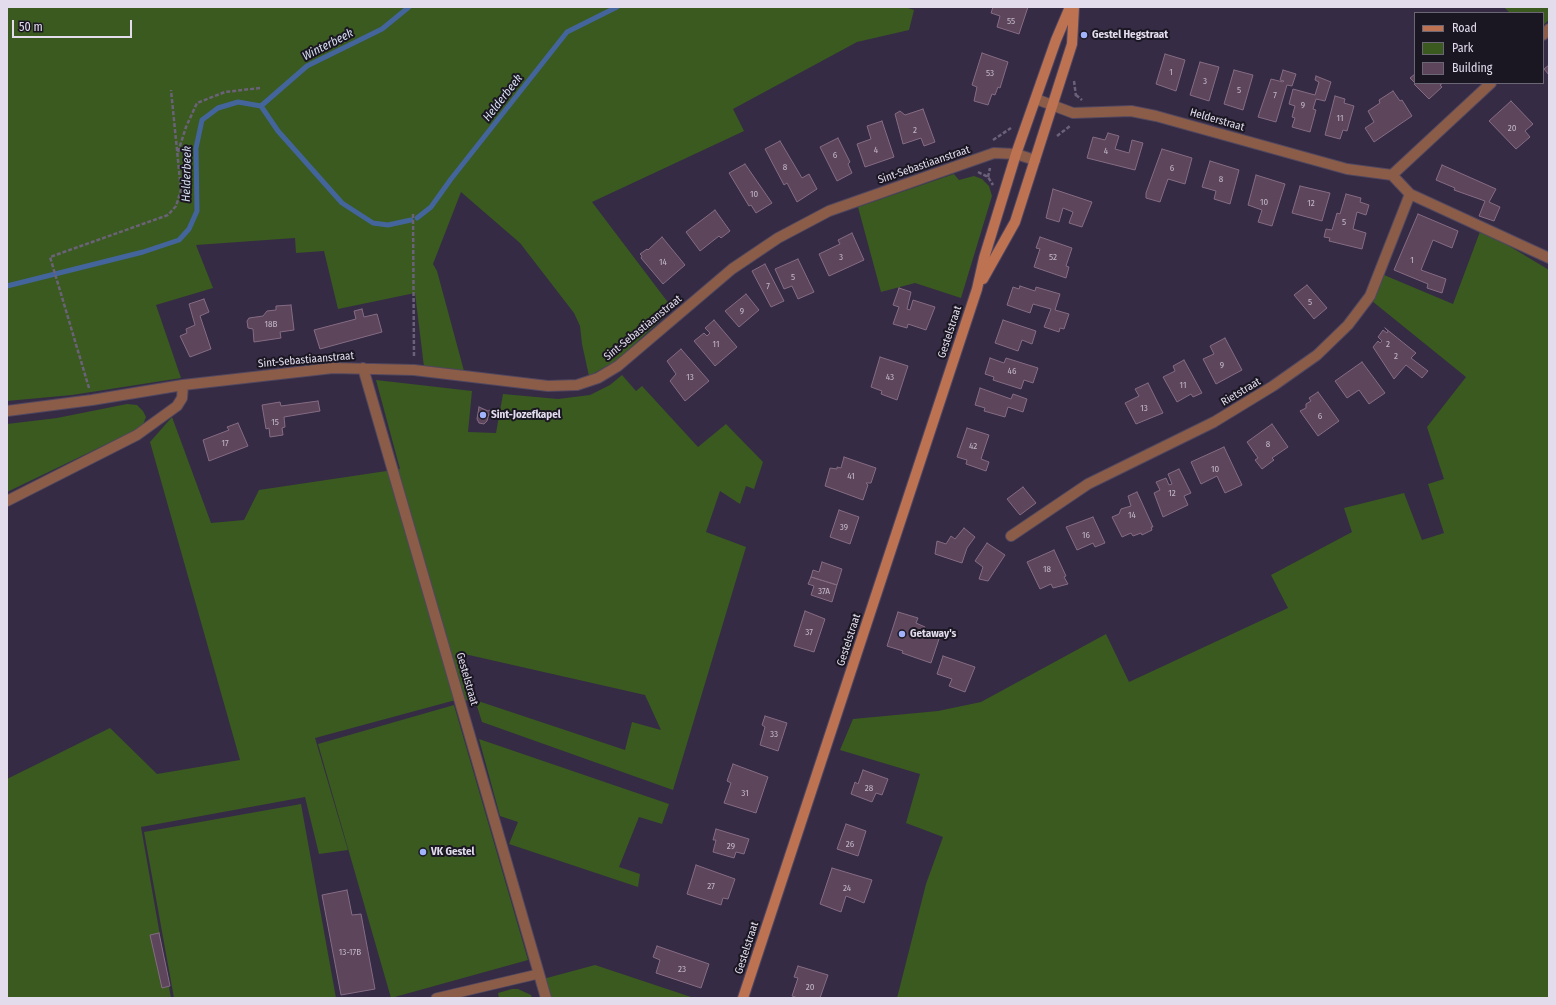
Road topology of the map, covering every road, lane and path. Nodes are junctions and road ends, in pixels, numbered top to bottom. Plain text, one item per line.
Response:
1 (1070, 7) edge
2 (1074, 7) edge
3 (1490, 84) edge
4 (1075, 85) dead end
5 (260, 88) dead end
6 (171, 90) dead end
7 (1076, 95) dead end
8 (1036, 99) junction
9 (1053, 106) junction
10 (178, 154) junction
11 (1016, 154) junction
12 (1036, 160) junction
13 (1392, 175) junction
14 (988, 177) dead end
15 (991, 181) dead end
16 (1410, 194) junction
17 (413, 214) dead end
18 (1549, 258) edge
19 (977, 289) junction
20 (363, 368) junction
21 (414, 370) junction
22 (183, 385) junction
23 (92, 400) junction
24 (7, 411) edge
25 (7, 501) edge
26 (1011, 536) dead end
27 (538, 974) junction
28 (436, 998) edge
29 (546, 998) edge
30 (743, 998) edge

1 - 8 main road, Gestelstraat
2 - 9 main road, Gestelstraat
3 - 13 street
4 - 7 path
5 - 10 path
6 - 10 path
8 - 9 street, Helderstraat
8 - 11 main road, Gestelstraat
9 - 12 main road, Gestelstraat
9 - 13 street, Helderstraat
10 - 23 path
11 - 12 street, Sint-Sebastiaanstraat
11 - 19 main road, Gestelstraat
11 - 21 street, Sint-Sebastiaanstraat
12 - 19 main road, Gestelstraat
13 - 16 street
14 - 15 path
16 - 18 street
16 - 26 street, Rietstraat
17 - 21 path
19 - 30 main road, Gestelstraat
20 - 21 street, Sint-Sebastiaanstraat
20 - 22 street, Sint-Sebastiaanstraat
20 - 27 street, Gestelstraat
22 - 23 street, Sint-Sebastiaanstraat
22 - 25 street
23 - 24 street, Sint-Sebastiaanstraat
27 - 28 lane
27 - 29 street, Gestelstraat

